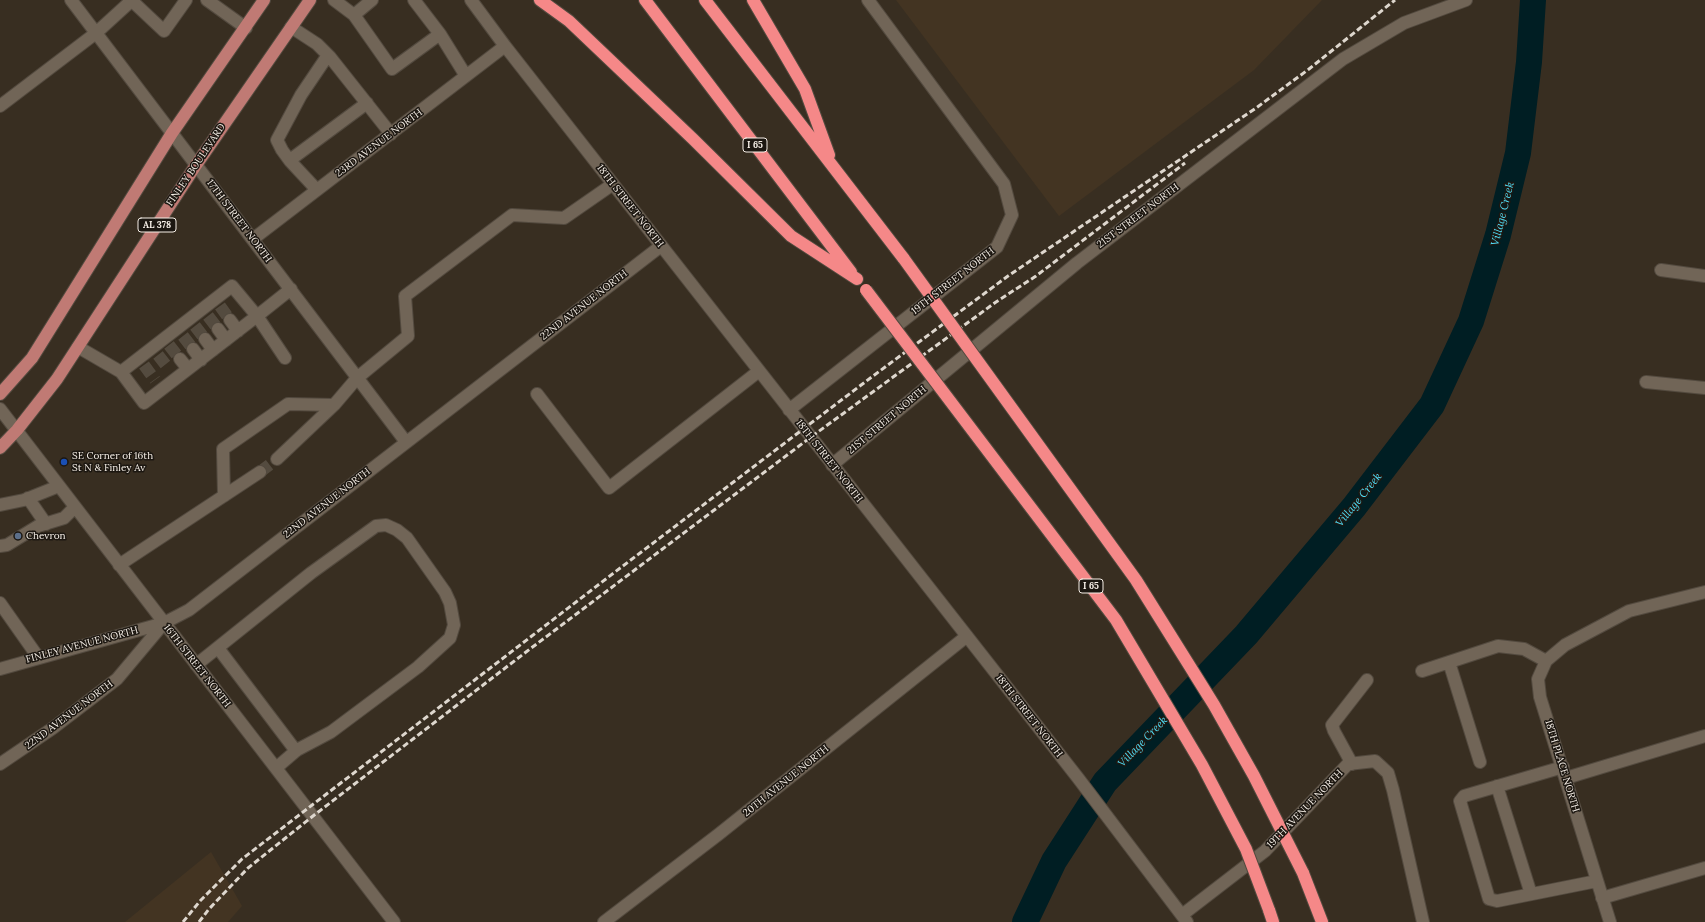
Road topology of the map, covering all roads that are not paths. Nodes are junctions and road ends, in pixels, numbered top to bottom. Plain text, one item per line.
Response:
1 (71, 0) edge
2 (131, 0) edge
3 (186, 0) edge
4 (207, 0) edge
5 (264, 0) edge
6 (310, 0) edge
7 (334, 0) edge
8 (372, 0) edge
9 (414, 0) edge
10 (471, 0) edge
11 (540, 0) edge
12 (645, 0) edge
13 (705, 0) edge
14 (753, 0) edge
15 (868, 0) edge
16 (1466, 0) edge
17 (354, 15) junction
18 (291, 27) junction
19 (246, 28) junction
20 (96, 33) junction
21 (440, 34) junction
22 (505, 46) junction
23 (328, 56) junction
24 (466, 76) junction
25 (367, 103) junction
26 (0, 106) edge
27 (172, 133) junction
28 (391, 134) junction
29 (290, 160) junction
30 (196, 165) junction
31 (833, 166) junction
32 (613, 184) junction
33 (317, 190) junction
34 (252, 239) junction
35 (661, 246) junction
36 (1661, 270) dead end
37 (1705, 276) edge
38 (856, 280) junction
39 (291, 289) junction
40 (257, 316) junction
41 (230, 320) tunnel mouth
42 (218, 329) tunnel mouth
43 (238, 331) junction
44 (205, 339) tunnel mouth
45 (226, 340) junction
46 (78, 347) junction
47 (193, 350) tunnel mouth
48 (213, 350) junction
49 (285, 358) dead end
50 (180, 359) tunnel mouth
51 (200, 360) junction
52 (188, 369) junction
53 (759, 371) junction
54 (121, 372) junction
55 (357, 378) junction
56 (155, 380) tunnel mouth
57 (1646, 382) dead end
58 (1705, 388) edge
59 (162, 390) junction
60 (0, 394) edge
61 (536, 394) dead end
62 (334, 405) junction
63 (0, 409) edge
64 (789, 410) junction
65 (17, 430) junction
66 (406, 442) junction
67 (0, 448) edge
68 (277, 459) tunnel mouth
69 (832, 465) junction
70 (260, 472) tunnel mouth
71 (59, 486) junction
72 (224, 496) junction
73 (28, 498) junction
74 (0, 505) edge
75 (75, 507) junction
76 (46, 524) junction
77 (0, 546) edge
78 (119, 565) junction
79 (1705, 592) edge
80 (0, 603) edge
81 (164, 623) junction
82 (967, 636) junction
83 (218, 648) junction
84 (38, 657) junction
85 (1546, 661) junction
86 (1449, 662) junction
87 (196, 665) junction
88 (0, 668) edge
89 (1422, 671) dead end
90 (1367, 680) dead end
91 (1705, 736) edge
92 (296, 751) junction
93 (1480, 762) dead end
94 (0, 764) edge
95 (1352, 764) junction
96 (276, 768) junction
97 (1564, 773) junction
98 (1497, 786) junction
99 (1705, 868) edge
100 (1597, 881) junction
101 (1531, 894) junction
102 (1602, 898) junction
103 (1185, 919) edge
104 (394, 922) edge
105 (604, 922) edge
106 (1273, 922) edge
107 (1322, 922) edge
108 (1423, 922) edge
109 (1610, 922) edge

1 - 20 street, 17TH STREET NORTH
2 - 3 street
2 - 20 street
4 - 19 street
5 - 19 main road
6 - 18 main road, FINLEY BOULEVARD / AL 378
7 - 17 street
8 - 17 street
9 - 21 street
10 - 22 street, 18TH STREET NORTH
11 - 38 highway
12 - 38 highway, I 65
13 - 31 highway
14 - 31 highway
15 - 64 street, 19TH STREET NORTH
16 - 69 street, 21ST STREET NORTH
17 - 21 street
18 - 23 street
18 - 30 main road, FINLEY BOULEVARD / AL 378
19 - 27 main road
20 - 26 street
20 - 27 street, 17TH STREET NORTH
21 - 24 street
22 - 24 street, 23RD AVENUE NORTH
22 - 32 street, 18TH STREET NORTH
23 - 25 street
23 - 29 street
24 - 28 street, 23RD AVENUE NORTH
25 - 28 street
25 - 29 street
27 - 30 street, 17TH STREET NORTH
27 - 60 main road
28 - 33 street, 23RD AVENUE NORTH
29 - 33 street
30 - 34 street, 17TH STREET NORTH
30 - 46 main road, FINLEY BOULEVARD / AL 378
31 - 107 highway, bridge
32 - 35 street, 18TH STREET NORTH
32 - 55 street
33 - 34 street, 23RD AVENUE NORTH
34 - 39 street, 17TH STREET NORTH
35 - 53 street, 18TH STREET NORTH
35 - 66 street, 22ND AVENUE NORTH
36 - 37 street
38 - 106 highway, I 65, bridge
39 - 40 street
39 - 55 street, 17TH STREET NORTH
40 - 43 street
40 - 49 street
40 - 54 street
41 - 43 street
42 - 45 street
43 - 45 street
44 - 48 street
45 - 48 street
46 - 54 street
46 - 65 main road, FINLEY BOULEVARD / AL 378
47 - 51 street
48 - 51 street
50 - 52 street
51 - 52 street
52 - 59 street
53 - 61 street
53 - 64 street, 18TH STREET NORTH
54 - 59 street
55 - 62 street
55 - 66 street, 17TH STREET NORTH
56 - 59 street
57 - 58 street
62 - 68 street
62 - 72 street
63 - 65 street, 16TH STREET NORTH
64 - 69 street, 18TH STREET NORTH
65 - 67 main road, FINLEY BOULEVARD / AL 378
65 - 71 street, 16TH STREET NORTH
66 - 81 street, 22ND AVENUE NORTH
69 - 82 street, 18TH STREET NORTH
70 - 72 street
71 - 73 street
71 - 75 street, 16TH STREET NORTH
72 - 78 street
73 - 74 street
73 - 76 street
75 - 76 street
75 - 78 street, 16TH STREET NORTH
76 - 77 street
78 - 81 street, 16TH STREET NORTH
79 - 85 street
80 - 84 street
81 - 84 street, FINLEY AVENUE NORTH
81 - 87 street, 16TH STREET NORTH
81 - 94 street, 22ND AVENUE NORTH
82 - 103 street, 18TH STREET NORTH
82 - 105 street, 20TH AVENUE NORTH
83 - 87 street
83 - 92 street
83 - 92 street
84 - 88 street, FINLEY AVENUE NORTH
85 - 86 street
85 - 97 street, 18TH PLACE NORTH
86 - 89 street
86 - 93 street
87 - 96 street, 16TH STREET NORTH
90 - 95 street
91 - 97 street
92 - 96 street
95 - 103 street, 19TH AVENUE NORTH
95 - 108 street, 19TH AVENUE NORTH
96 - 104 street, 16TH STREET NORTH
97 - 98 street
97 - 100 street, 18TH PLACE NORTH
98 - 101 street
98 - 101 street
99 - 102 street
100 - 101 street
100 - 102 street, 18TH PLACE NORTH
102 - 109 street, 18TH PLACE NORTH

